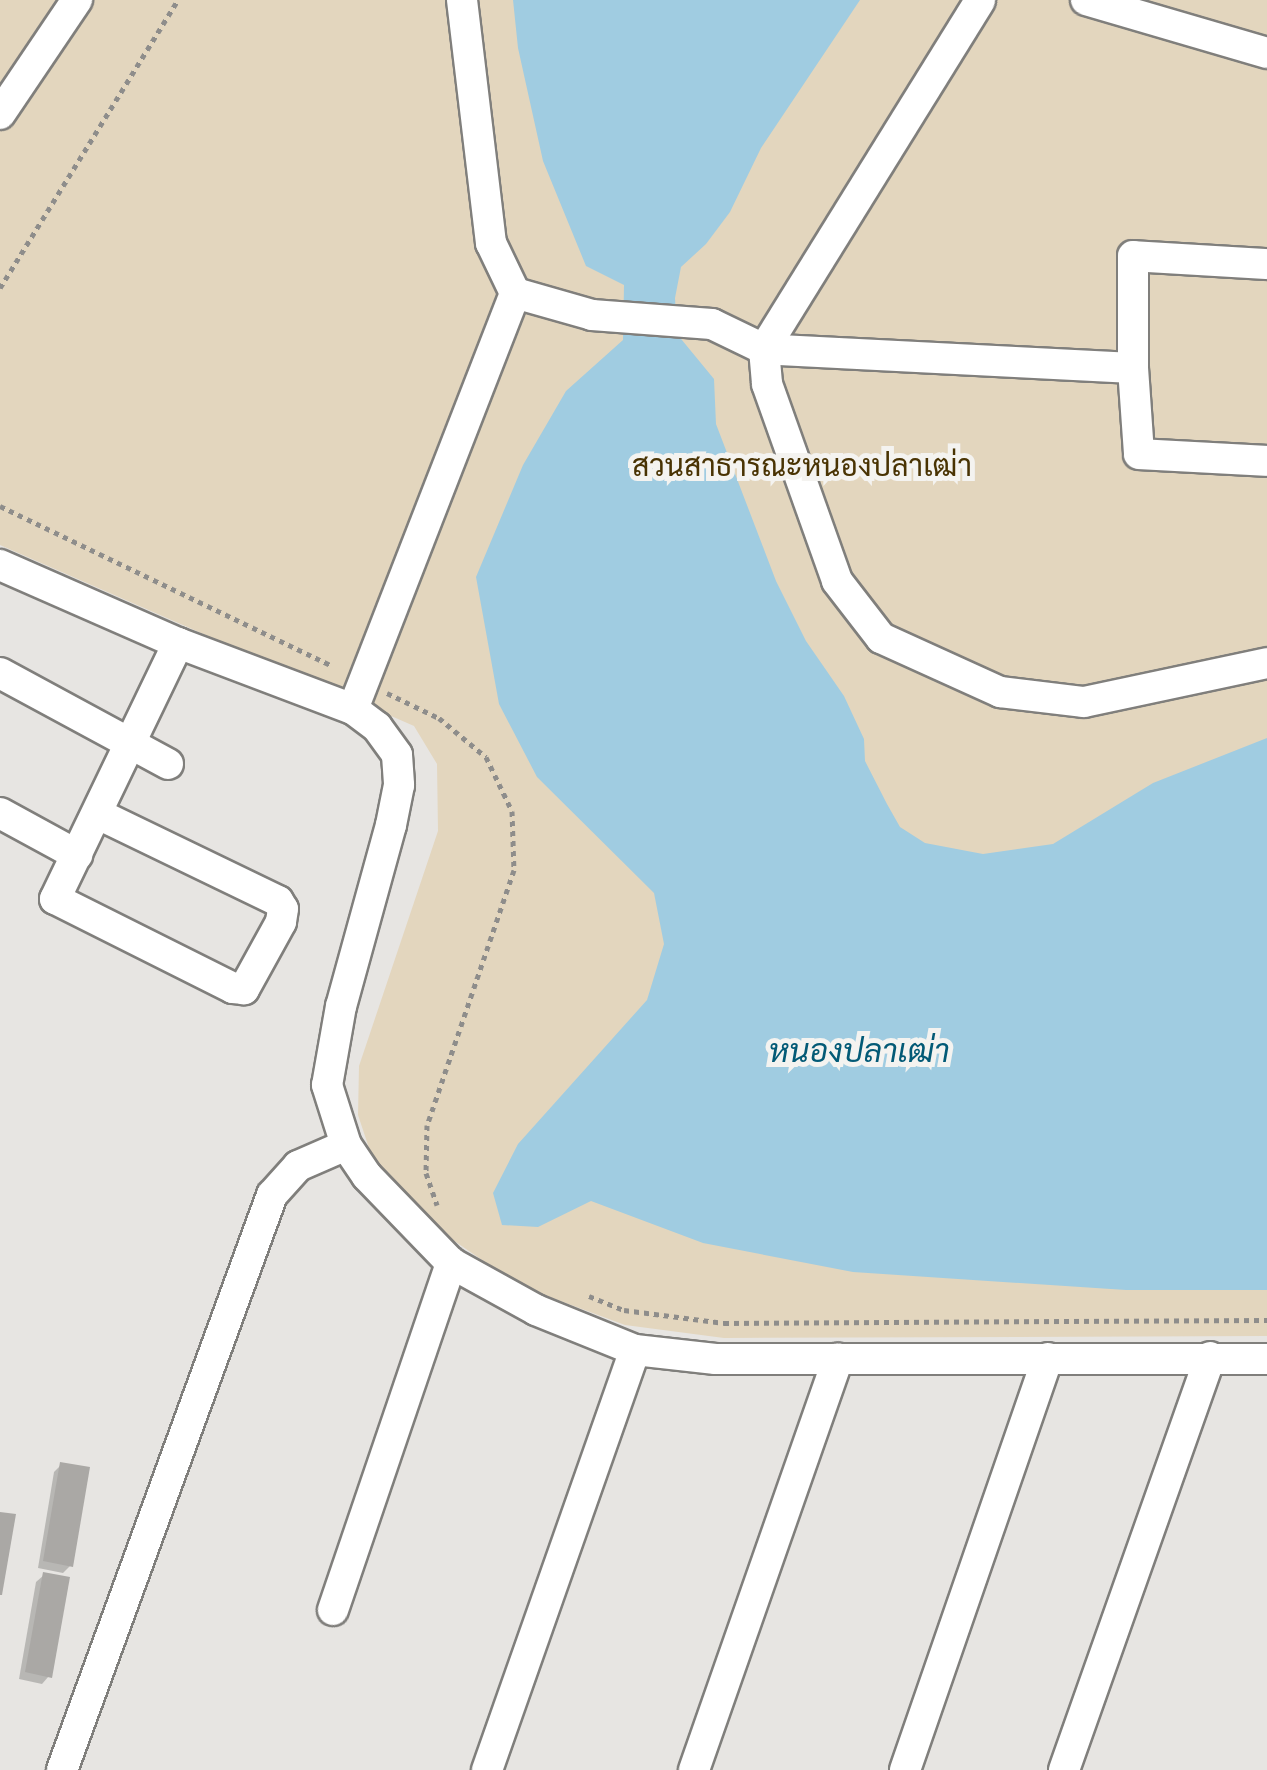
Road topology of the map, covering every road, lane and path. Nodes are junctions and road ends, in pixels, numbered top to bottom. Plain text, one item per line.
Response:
1 (77, 0) edge
2 (178, 0) edge
3 (462, 0) edge
4 (980, 0) edge
5 (1086, 0) edge
6 (1267, 53) edge
7 (0, 114) edge
8 (1267, 264) edge
9 (0, 288) edge
10 (516, 293) junction
11 (764, 349) junction
12 (1132, 368) junction
13 (1267, 460) edge
14 (0, 506) edge
15 (0, 566) edge
16 (178, 642) junction
17 (1267, 663) edge
18 (0, 673) edge
19 (359, 696) junction
20 (130, 744) junction
21 (168, 764) dead end
22 (0, 813) edge
23 (98, 814) junction
24 (78, 855) junction
25 (346, 1145) junction
26 (441, 1218) dead end
27 (451, 1263) junction
28 (574, 1290) dead end
29 (1267, 1320) edge
30 (635, 1350) junction
31 (1210, 1357) junction
32 (838, 1358) junction
33 (1048, 1358) junction
34 (1267, 1359) edge
35 (333, 1610) dead end
36 (62, 1770) edge
37 (487, 1770) edge
38 (694, 1770) edge
39 (905, 1770) edge
40 (1064, 1770) edge

1 - 7 street
2 - 9 path
3 - 10 street
4 - 11 street
5 - 6 street
8 - 12 street
10 - 11 street
10 - 19 street
11 - 12 street
11 - 17 street
12 - 13 street
14 - 19 path
15 - 16 street
16 - 19 street
16 - 20 street
18 - 20 street
19 - 25 street
19 - 26 path
20 - 21 street
20 - 23 street
22 - 24 street
23 - 24 street
23 - 24 street
25 - 27 street
25 - 36 street
27 - 30 street
27 - 35 street
28 - 29 path
30 - 32 street
30 - 37 street
31 - 33 street
31 - 34 street
31 - 40 street
32 - 33 street
32 - 38 street
33 - 39 street

